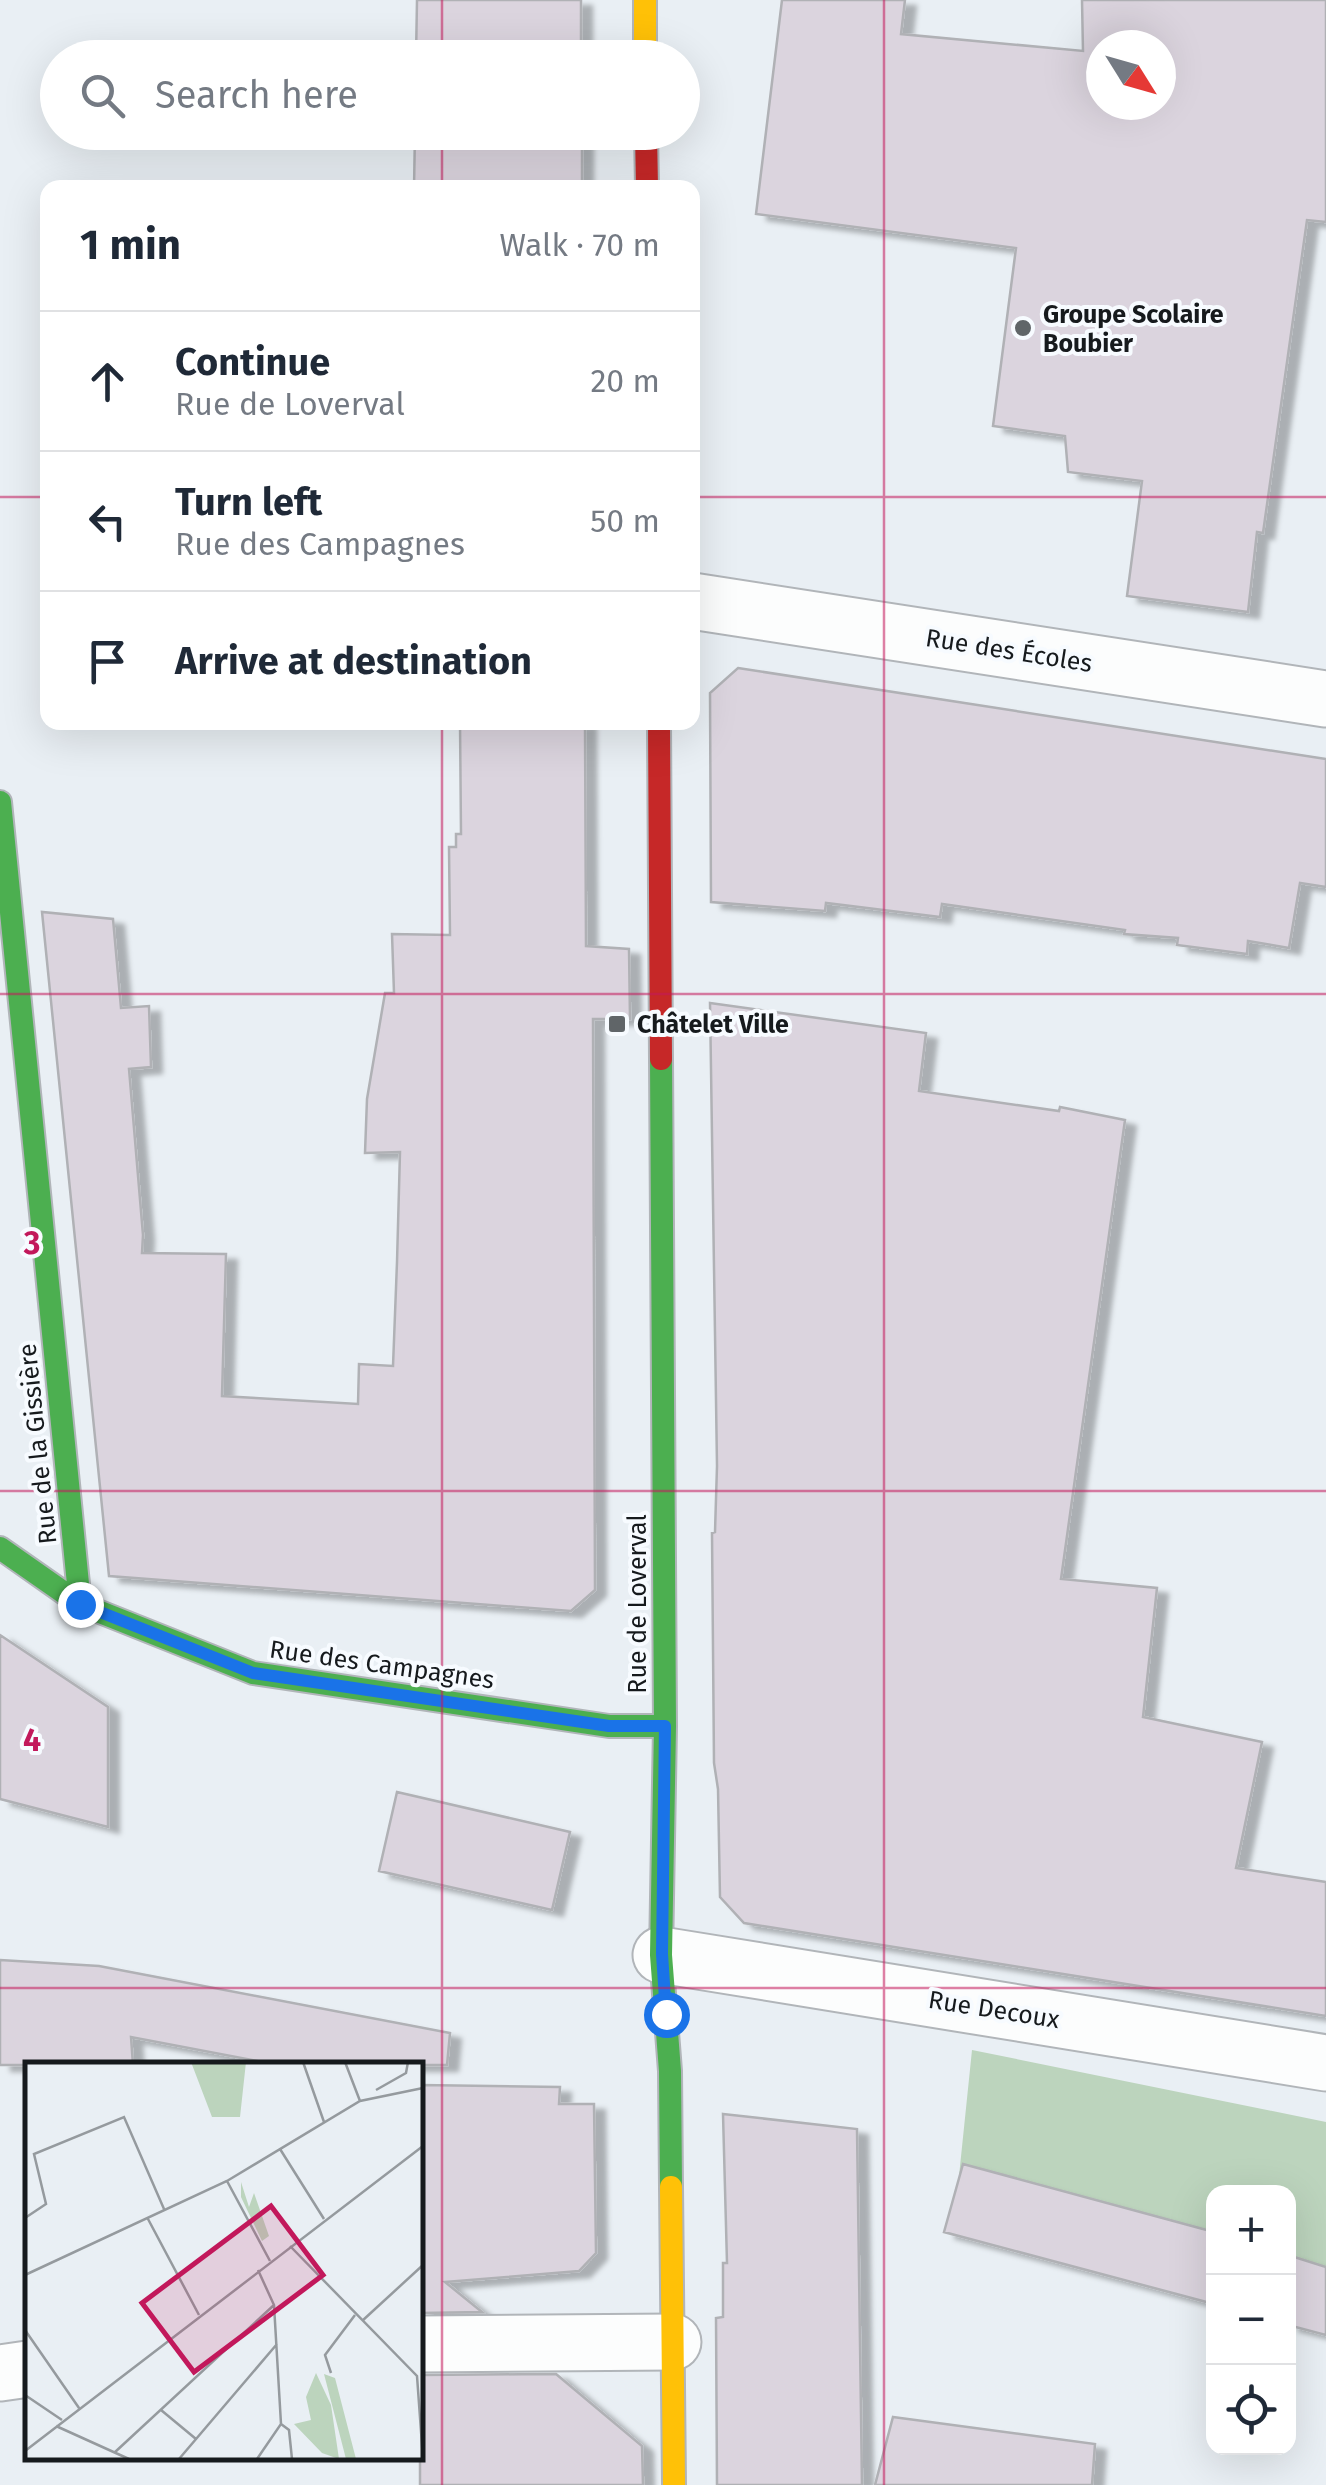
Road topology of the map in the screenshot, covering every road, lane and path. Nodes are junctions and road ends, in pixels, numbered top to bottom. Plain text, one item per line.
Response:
1 (644, 0) edge
2 (645, 40) edge
3 (646, 150) edge
4 (647, 180) edge
5 (700, 602) edge
6 (1326, 699) edge
7 (659, 730) edge
8 (0, 802) edge
9 (0, 1548) edge
10 (80, 1604) junction
11 (665, 1726) junction
12 (662, 1954) junction
13 (1326, 2063) edge
14 (673, 2342) junction
15 (422, 2344) edge
16 (25, 2370) edge
17 (0, 2374) edge
18 (674, 2485) edge

1 - 2 street
3 - 4 street
5 - 6 street, Rue des Écoles
7 - 11 street, Rue de Loverval
8 - 10 street, Rue de la Gissière
9 - 10 street, Rue des Campagnes
10 - 11 street, Rue des Campagnes
11 - 12 street, Rue de Loverval
12 - 13 street, Rue Decoux
12 - 14 street, Rue de Loverval
14 - 15 street
14 - 18 street, Rue de Loverval
16 - 17 street

